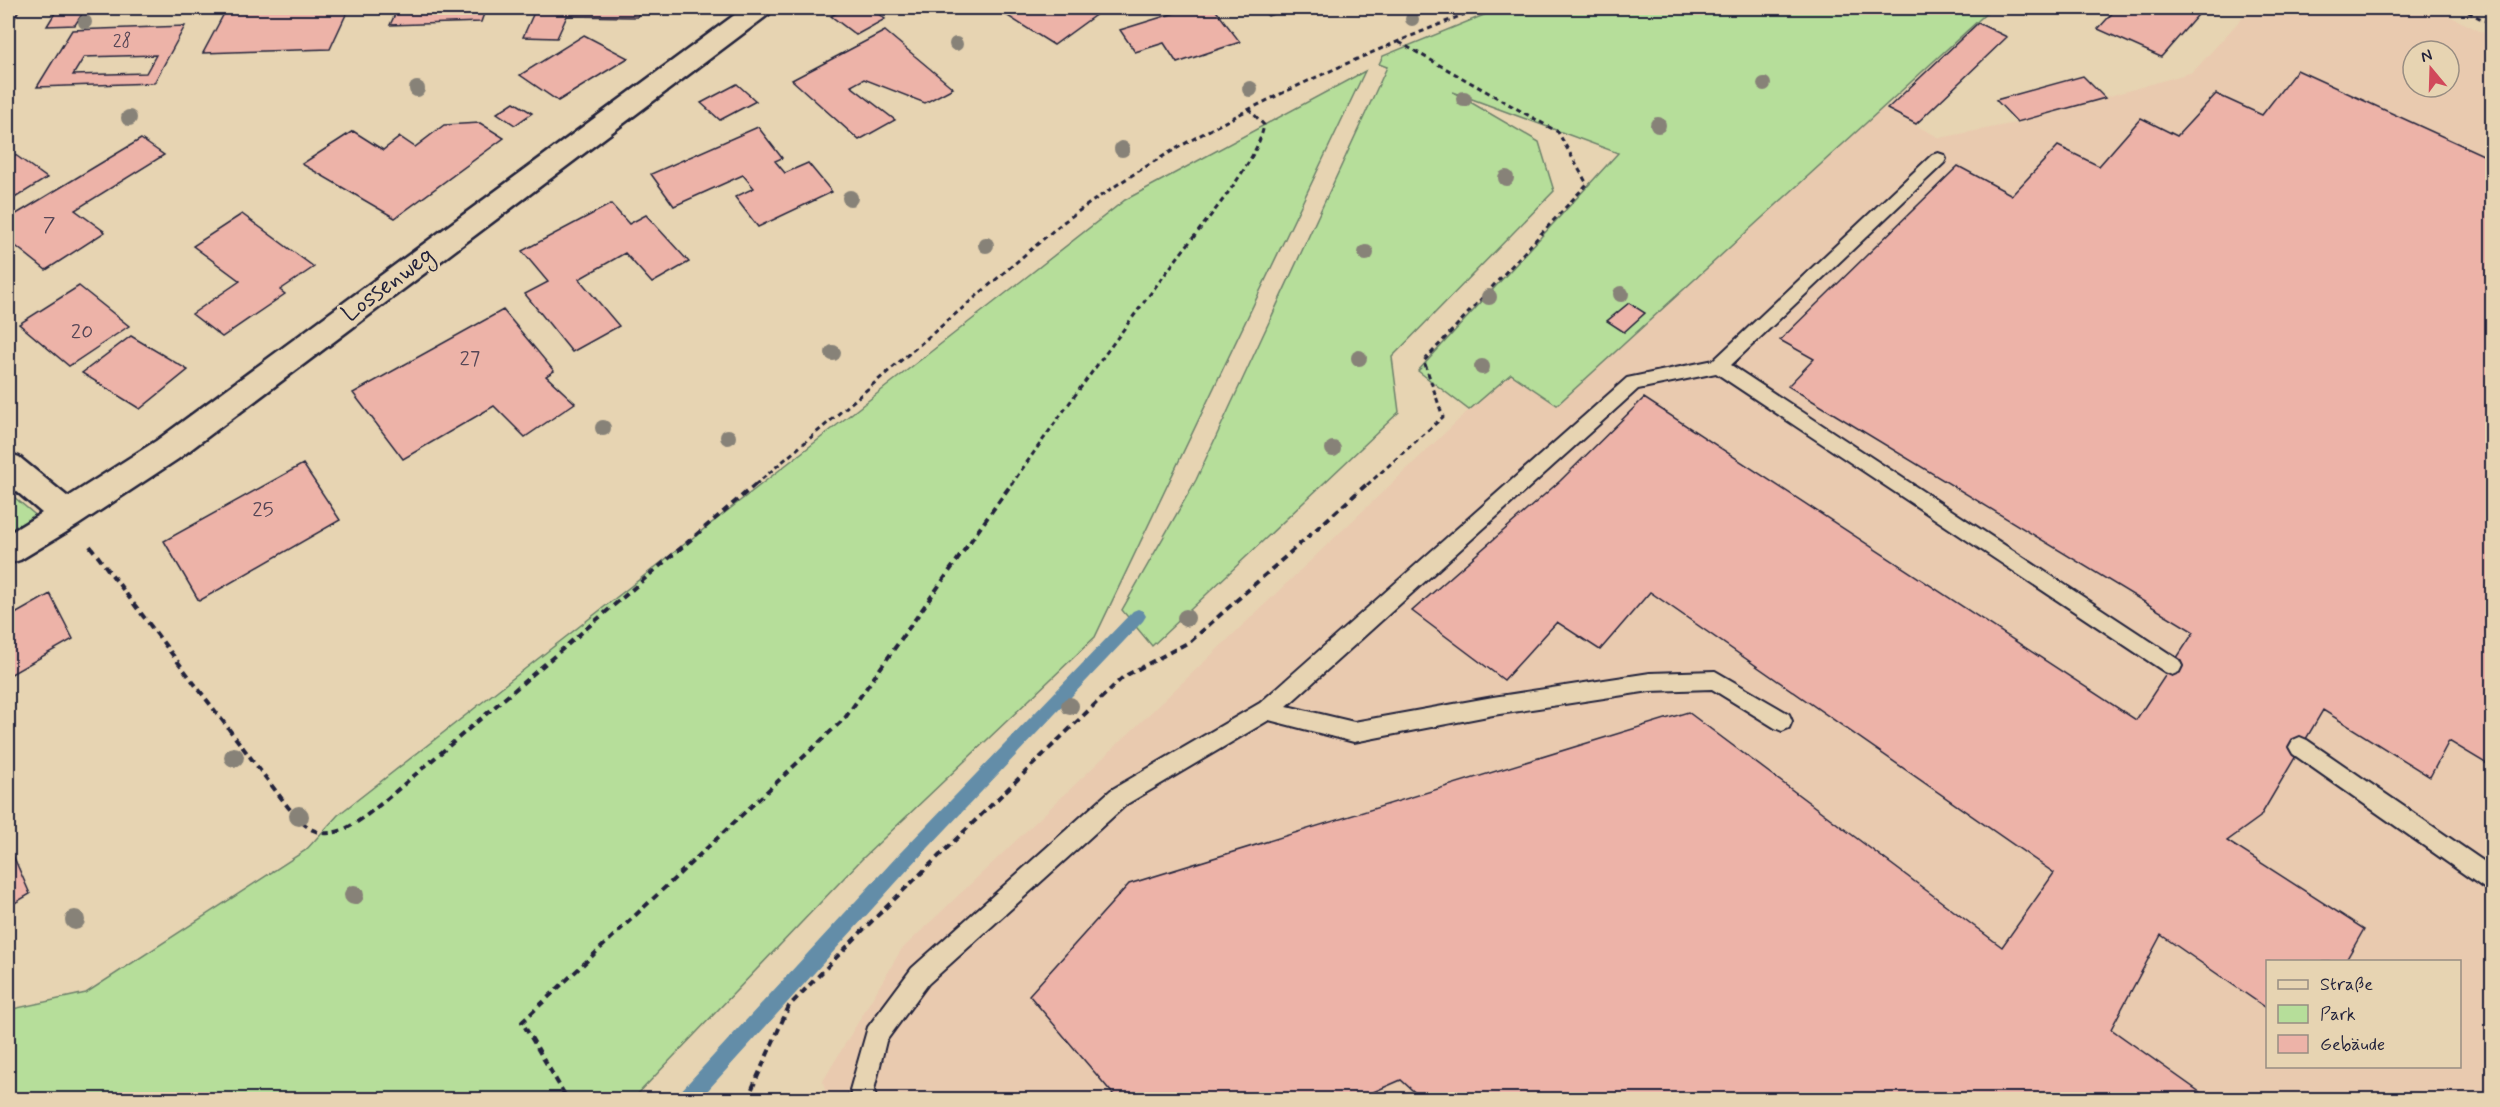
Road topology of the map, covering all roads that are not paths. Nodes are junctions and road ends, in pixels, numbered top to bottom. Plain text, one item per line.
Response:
1 (760, 8) edge
2 (1938, 159) dead end
3 (1719, 366) junction
4 (8, 466) edge
5 (67, 515) junction
6 (8, 550) edge
7 (2172, 666) dead end
8 (1267, 710) junction
9 (1782, 721) dead end
10 (2300, 747) dead end
11 (2493, 880) edge
12 (865, 1100) edge

1 - 5 street, Lossenweg
2 - 3 lane
3 - 7 lane
3 - 8 lane
4 - 5 street
5 - 6 street, Lossenweg
8 - 9 lane
8 - 12 lane
10 - 11 lane

